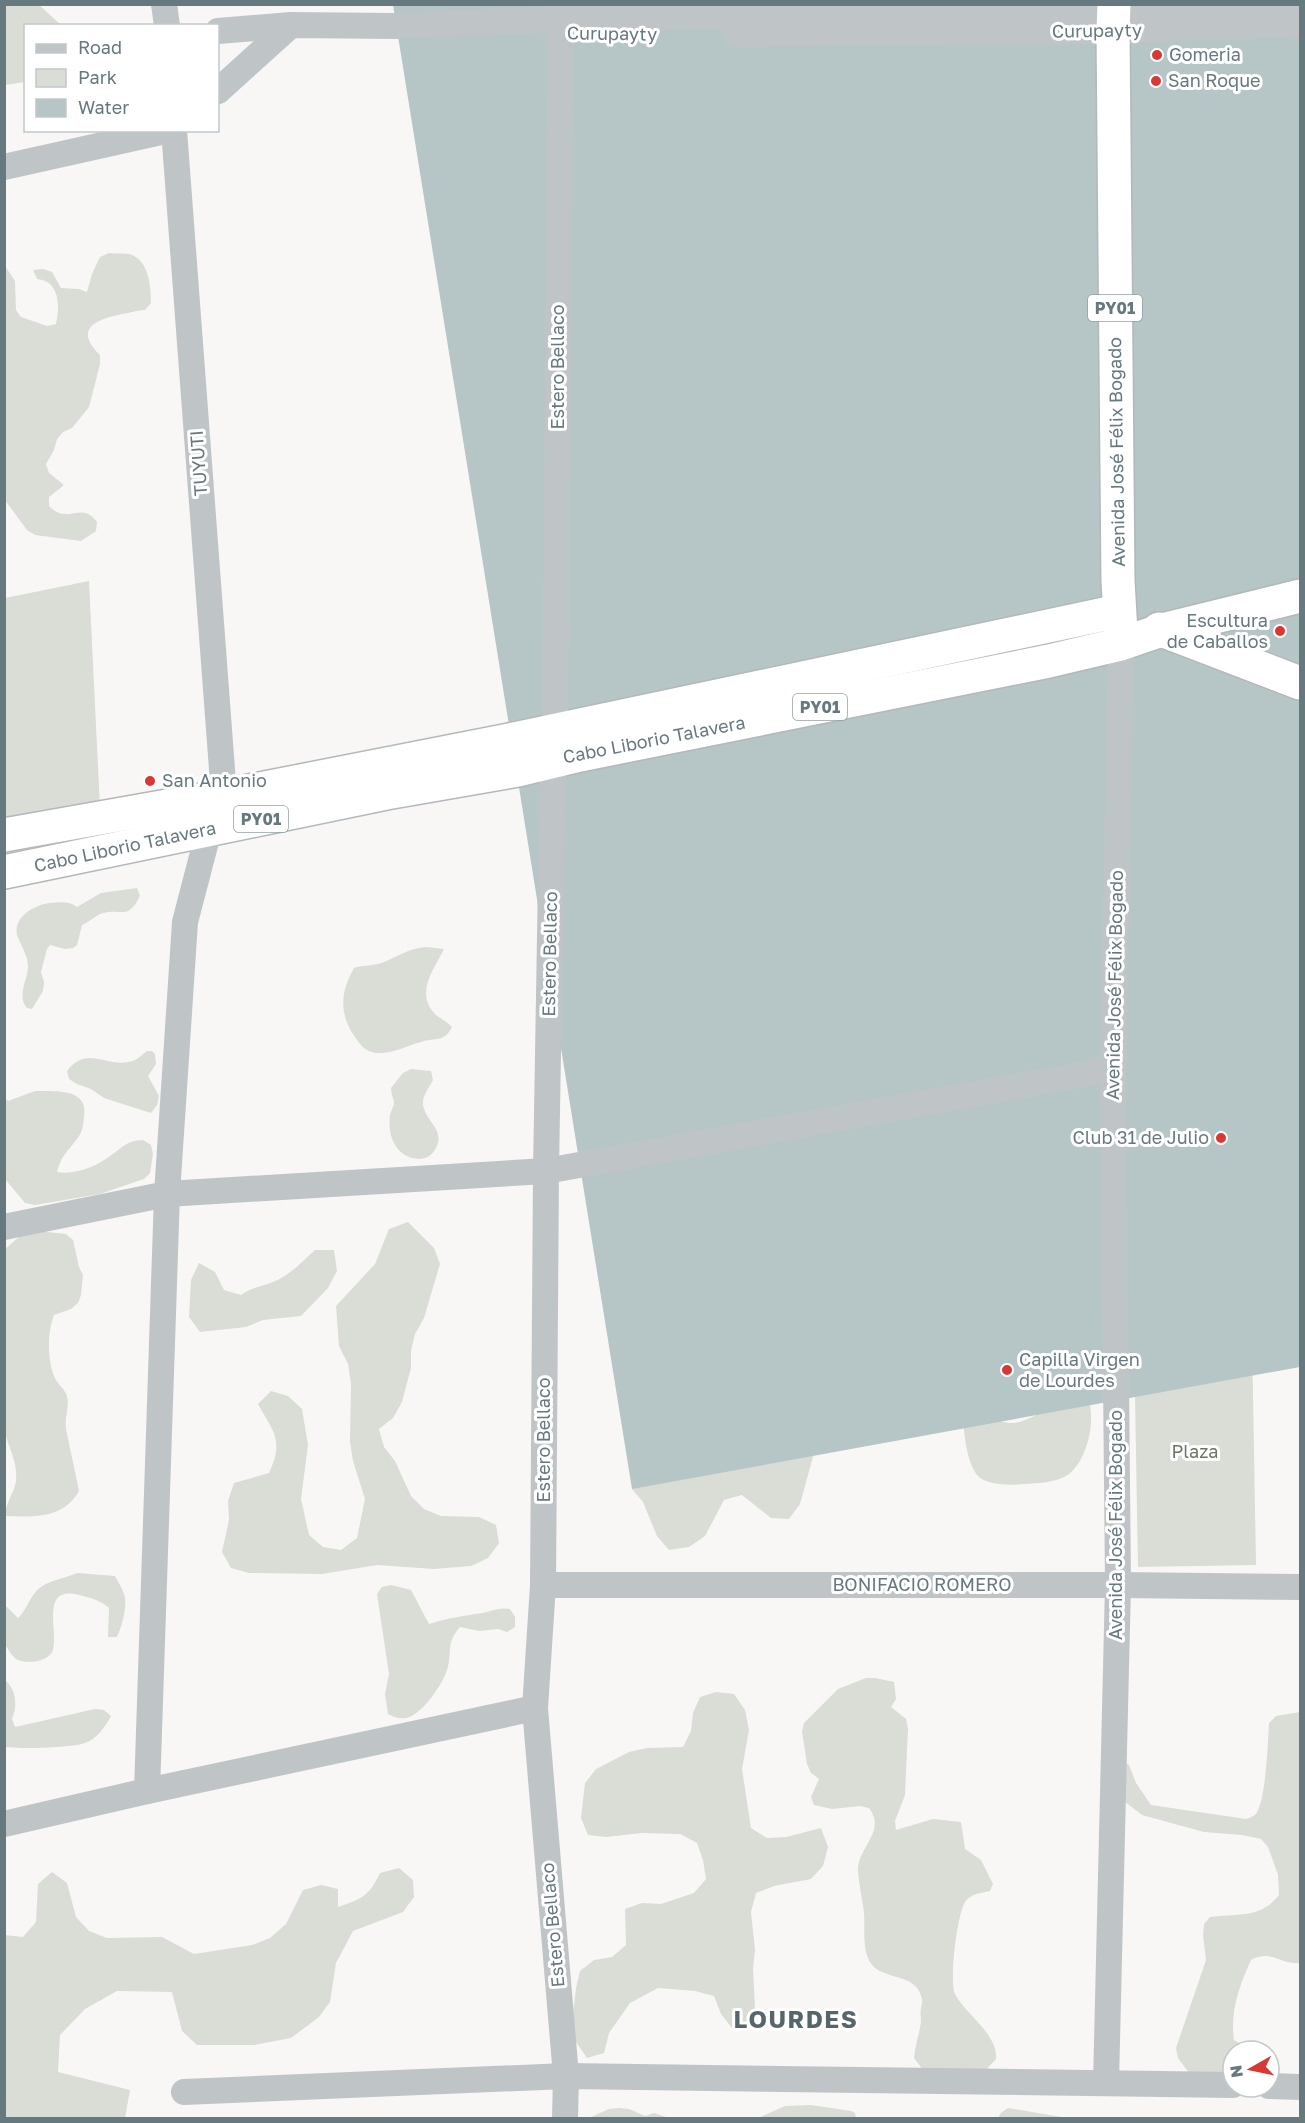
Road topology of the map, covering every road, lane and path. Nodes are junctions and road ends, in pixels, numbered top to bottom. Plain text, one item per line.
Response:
1 (164, 4) edge
2 (1295, 4) edge
3 (1114, 16) edge
4 (555, 20) edge
5 (167, 24) edge
6 (1300, 24) edge
7 (291, 25) junction
8 (219, 31) edge
9 (219, 89) edge
10 (163, 132) edge
11 (172, 132) edge
12 (4, 167) edge
13 (1300, 596) edge
14 (1119, 611) junction
15 (1162, 630) junction
16 (1121, 644) junction
17 (1300, 683) edge
18 (554, 745) junction
19 (224, 796) junction
20 (209, 830) junction
21 (4, 835) edge
22 (4, 872) edge
23 (1113, 1069) junction
24 (546, 1171) junction
25 (167, 1194) junction
26 (4, 1227) edge
27 (543, 1585) junction
28 (1118, 1585) junction
29 (1300, 1587) edge
30 (535, 1708) junction
31 (147, 1791) junction
32 (4, 1824) edge
33 (566, 2076) junction
34 (1107, 2083) junction
35 (1221, 2085) edge
36 (1281, 2086) edge
37 (1300, 2087) edge
38 (184, 2092) dead end
39 (565, 2118) edge

1 - 5 street
2 - 3 street, Curupayty
3 - 4 street, Curupayty
3 - 6 street, Curupayty
3 - 14 highway, Avenida José Félix Bogado / PY01
4 - 7 street, Curupayty
4 - 18 street, Estero Bellaco
7 - 8 street, Curupayty
7 - 9 street
10 - 12 street
11 - 19 street, TUYUTI
13 - 15 highway, Cabo Liborio Talavera / PY01
14 - 15 highway
14 - 16 highway, PY01
14 - 18 highway, Cabo Liborio Talavera / PY01
15 - 16 highway, Cabo Liborio Talavera / PY01
15 - 17 highway
16 - 18 highway, Cabo Liborio Talavera / PY01
16 - 23 street, Avenida José Félix Bogado
18 - 19 highway, Cabo Liborio Talavera / PY01
18 - 20 highway, Cabo Liborio Talavera / PY01
18 - 24 street, Estero Bellaco
19 - 21 highway, Cabo Liborio Talavera / PY01
20 - 22 highway, Cabo Liborio Talavera / PY01
20 - 25 street
23 - 24 street
23 - 28 street, Avenida José Félix Bogado
24 - 25 street
24 - 27 street, Estero Bellaco
25 - 26 street
25 - 31 street
27 - 28 street, BONIFACIO ROMERO
27 - 30 street, Estero Bellaco
28 - 29 street, BONIFACIO ROMERO
28 - 34 street, Avenida José Félix Bogado
30 - 31 street
30 - 33 street, Estero Bellaco
31 - 32 street
33 - 34 street
33 - 38 street
33 - 39 street, Estero Bellaco
34 - 35 street
36 - 37 street

